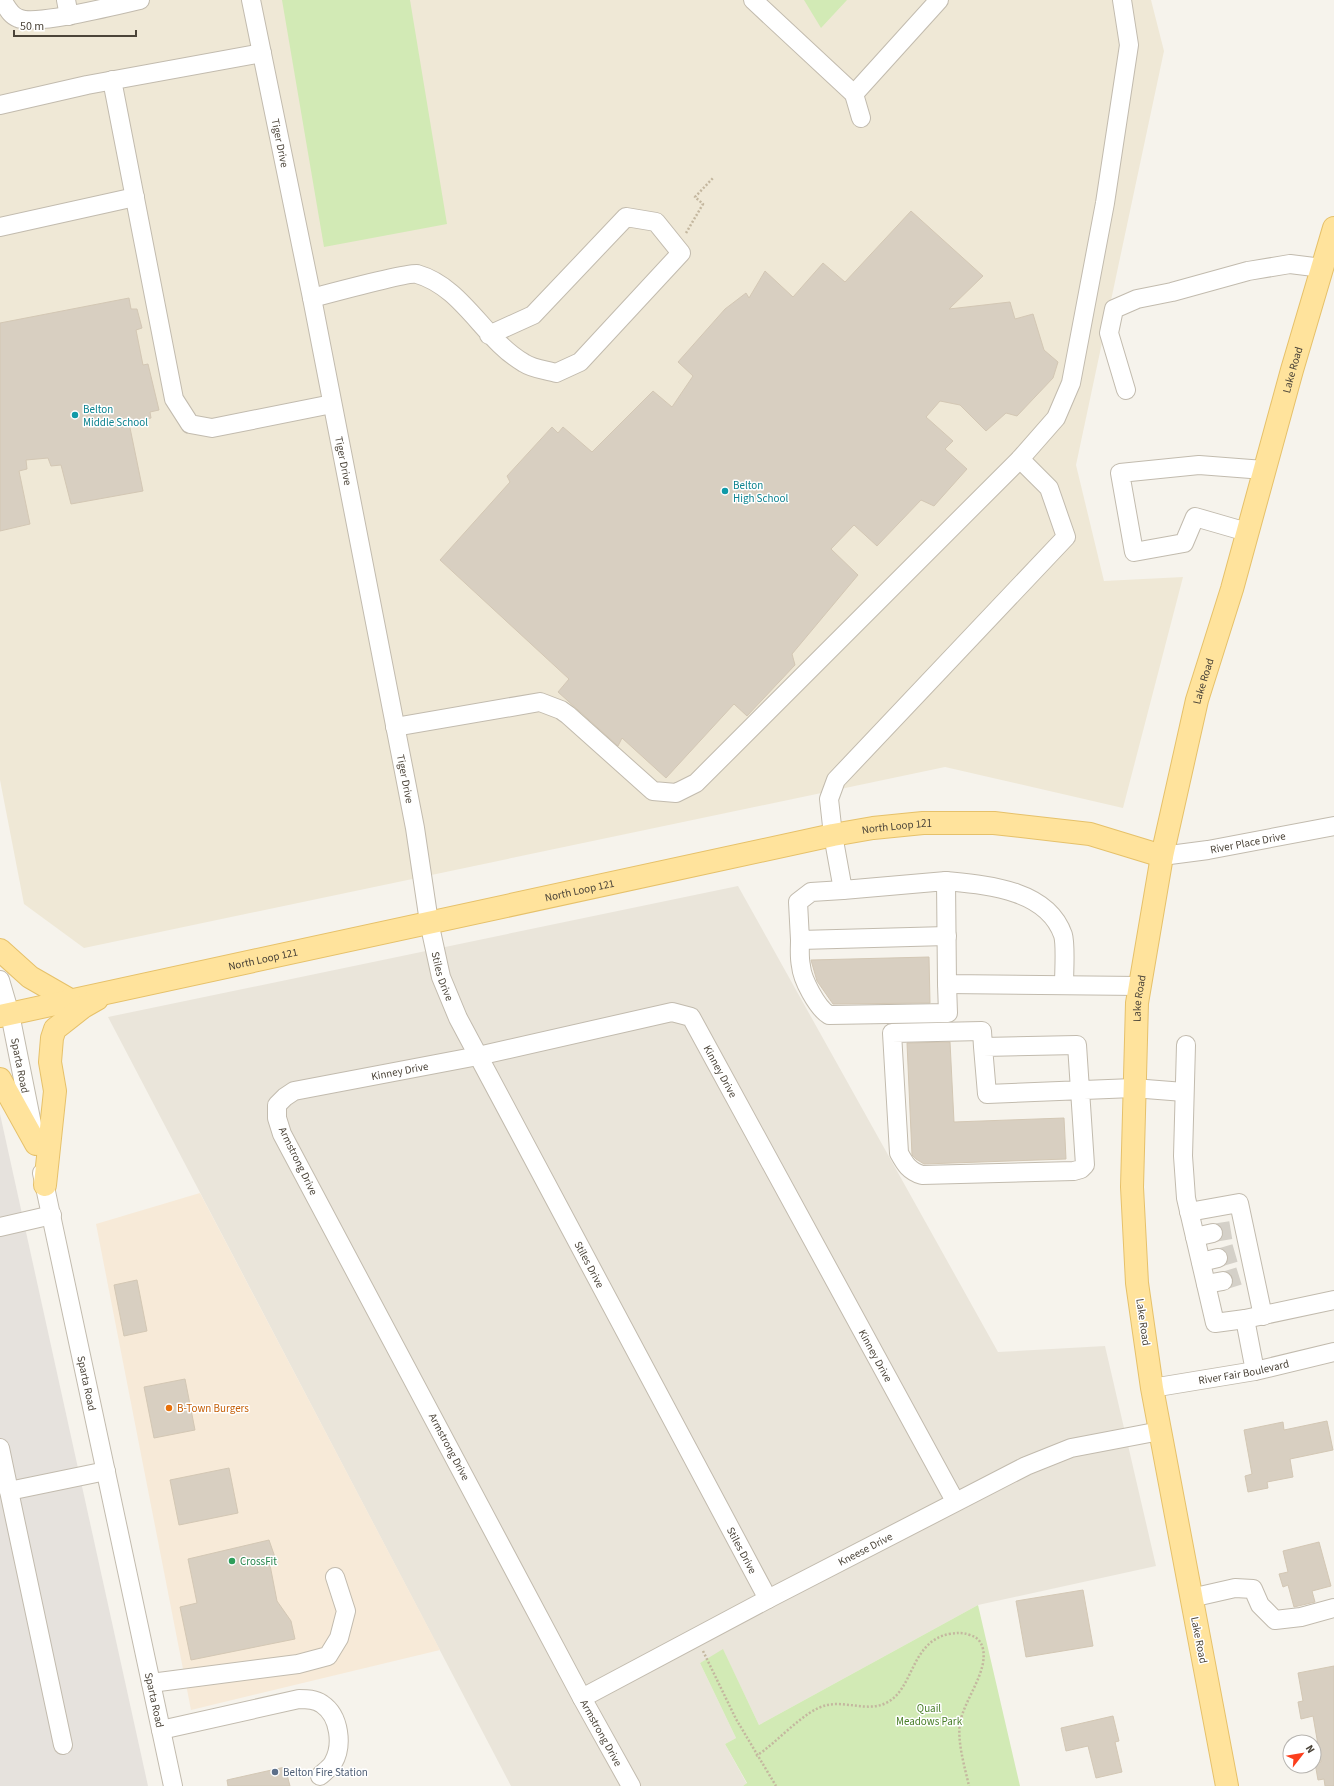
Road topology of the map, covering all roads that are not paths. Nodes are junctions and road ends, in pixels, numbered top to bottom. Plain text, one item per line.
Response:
1 (2, 0) edge
2 (140, 0) edge
3 (251, 0) edge
4 (939, 0) edge
5 (1122, 0) edge
6 (754, 1) edge
7 (115, 3) edge
8 (68, 8) edge
9 (262, 53) junction
10 (112, 80) junction
11 (854, 94) junction
12 (0, 105) edge
13 (860, 118) dead end
14 (135, 197) junction
15 (0, 227) edge
16 (1334, 228) edge
17 (1322, 268) junction
18 (312, 298) junction
19 (489, 335) junction
20 (1126, 390) dead end
21 (332, 404) junction
22 (1020, 458) junction
23 (1264, 470) junction
24 (1247, 532) junction
25 (395, 727) junction
26 (1334, 826) edge
27 (833, 835) junction
28 (1162, 856) junction
29 (946, 881) junction
30 (843, 890) junction
31 (429, 922) junction
32 (947, 936) junction
33 (800, 940) junction
34 (0, 950) edge
35 (0, 980) edge
36 (947, 984) junction
37 (1064, 984) junction
38 (1140, 986) junction
39 (108, 992) junction
40 (70, 1000) junction
41 (5, 1015) edge
42 (1186, 1045) dead end
43 (983, 1047) junction
44 (478, 1056) junction
45 (0, 1079) edge
46 (1133, 1088) junction
47 (1080, 1090) junction
48 (1184, 1092) junction
49 (277, 1105) joint
50 (36, 1144) junction
51 (45, 1185) junction
52 (1189, 1212) junction
53 (52, 1216) junction
54 (0, 1227) edge
55 (1213, 1234) tunnel mouth
56 (1195, 1237) junction
57 (1218, 1258) tunnel mouth
58 (1200, 1262) junction
59 (1230, 1279) junction
60 (1334, 1300) edge
61 (1254, 1317) junction
62 (1334, 1352) edge
63 (1254, 1371) junction
64 (1152, 1388) junction
65 (1160, 1431) junction
66 (0, 1448) edge
67 (106, 1471) junction
68 (9, 1491) junction
69 (955, 1501) junction
70 (335, 1577) dead end
71 (1191, 1598) junction
72 (768, 1599) junction
73 (1334, 1608) edge
74 (151, 1683) junction
75 (582, 1698) junction
76 (161, 1730) junction
77 (63, 1745) dead end
78 (320, 1776) dead end
79 (173, 1786) edge
80 (631, 1786) edge
81 (1227, 1786) edge

1 - 8 street
2 - 7 street
3 - 9 street, Tiger Drive
4 - 11 street
5 - 22 street
6 - 11 street
7 - 8 street
9 - 10 street
9 - 18 street, Tiger Drive
10 - 12 street
10 - 14 street
11 - 13 street
14 - 15 street
14 - 21 street
16 - 17 main road, Lake Road
17 - 20 street
17 - 23 main road, Lake Road
18 - 19 street
18 - 21 street, Tiger Drive
19 - 19 street
21 - 25 street, Tiger Drive
22 - 25 street
22 - 27 street
23 - 24 main road, Lake Road
23 - 24 street
24 - 28 main road, Lake Road
25 - 31 street, Tiger Drive
26 - 28 street, River Place Drive
27 - 28 main road, North Loop 121
27 - 30 street
27 - 31 main road, North Loop 121
28 - 38 main road, Lake Road
29 - 30 street
29 - 32 street
29 - 37 street
30 - 33 street
31 - 39 main road, North Loop 121
31 - 44 street, Stiles Drive
32 - 33 street
32 - 36 street
33 - 36 street
34 - 40 main road
35 - 41 street, Sparta Road
36 - 37 street
37 - 38 street
38 - 46 main road, Lake Road
39 - 40 main road, North Loop 121
39 - 51 main road
40 - 41 main road, North Loop 121
41 - 50 street, Sparta Road
42 - 48 street
43 - 47 street
43 - 47 street
43 - 47 street
44 - 49 street, Kinney Drive
44 - 69 street, Kinney Drive
44 - 72 street, Stiles Drive
45 - 50 main road
46 - 47 street
46 - 48 street
46 - 64 main road, Lake Road
48 - 52 street
49 - 75 street, Armstrong Drive
50 - 51 street, Sparta Road
51 - 53 street, Sparta Road
52 - 56 street
52 - 59 street
53 - 54 street
53 - 67 street, Sparta Road
55 - 56 street
56 - 58 street
57 - 58 street
58 - 59 street
59 - 61 street
59 - 61 street
60 - 61 street
61 - 63 street
62 - 63 street, River Fair Boulevard
63 - 64 street, River Fair Boulevard
64 - 65 main road, Lake Road
65 - 69 street, Kneese Drive
65 - 71 main road, Lake Road
66 - 68 street
67 - 68 street
67 - 74 street, Sparta Road
68 - 77 street
69 - 72 street, Kneese Drive
70 - 74 street
71 - 73 street
71 - 81 main road, Lake Road
72 - 75 street, Kneese Drive
74 - 76 street, Sparta Road
75 - 80 street, Armstrong Drive
76 - 78 street
76 - 79 street, Sparta Road

